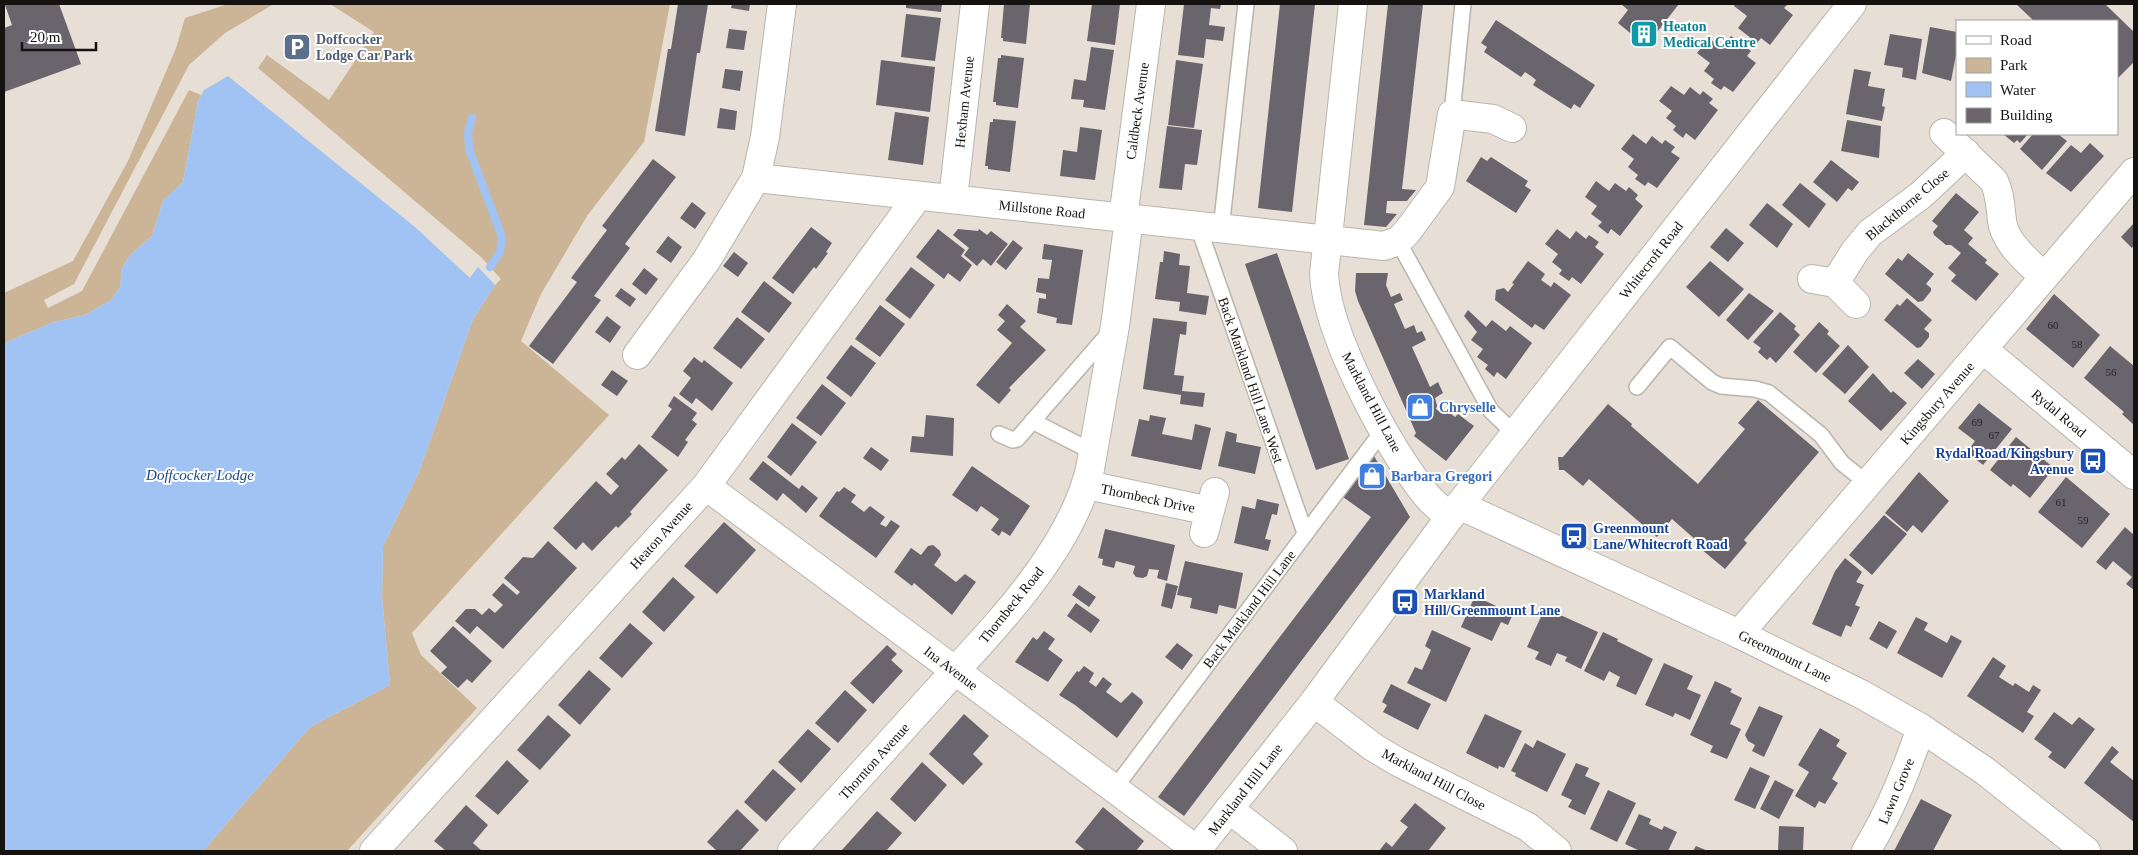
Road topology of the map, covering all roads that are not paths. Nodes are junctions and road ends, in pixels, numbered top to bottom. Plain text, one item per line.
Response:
1 (782, 4) edge
2 (975, 4) edge
3 (1151, 4) edge
4 (1246, 4) edge
5 (1353, 4) edge
6 (1463, 4) edge
7 (1852, 4) edge
8 (1452, 114) junction
9 (1512, 128) dead end
10 (1944, 133) dead end
11 (1966, 153) junction
12 (2134, 172) edge
13 (756, 178) junction
14 (918, 196) junction
15 (953, 199) junction
16 (1126, 218) junction
17 (1210, 228) junction
18 (1328, 241) junction
19 (1398, 241) junction
20 (2044, 277) junction
21 (1856, 304) dead end
22 (1115, 326) junction
23 (1984, 350) junction
24 (636, 355) dead end
25 (1637, 387) dead end
26 (1032, 421) junction
27 (1384, 429) junction
28 (999, 434) dead end
29 (1514, 434) junction
30 (1094, 452) junction
31 (2134, 475) edge
32 (1867, 484) junction
33 (1087, 485) junction
34 (706, 486) junction
35 (1454, 511) junction
36 (1210, 512) dead end
37 (1306, 533) junction
38 (1739, 634) junction
39 (955, 671) junction
40 (1314, 702) junction
41 (1921, 728) junction
42 (1114, 789) junction
43 (1229, 809) junction
44 (374, 851) edge
45 (792, 851) edge
46 (1196, 851) edge
47 (1283, 851) edge
48 (1557, 851) edge
49 (1866, 851) edge
50 (2086, 851) edge

1 - 13 street
2 - 15 street, Hexham Avenue
3 - 16 street, Caldbeck Avenue
4 - 17 lane, Back Markland Hill Lane West
5 - 18 street, Markland Hill Lane
6 - 8 lane
7 - 29 street, Whitecroft Road
8 - 9 street
8 - 19 street
10 - 11 street
11 - 20 street
11 - 21 street, Blackthorne Close
12 - 20 street, Kingsbury Avenue
13 - 14 street, Millstone Road
13 - 24 street
14 - 15 street, Millstone Road
14 - 34 street, Heaton Avenue
15 - 16 street, Millstone Road
16 - 17 street, Millstone Road
16 - 22 street, Thornbeck Road
17 - 18 street, Millstone Road
17 - 37 lane, Back Markland Hill Lane West
18 - 19 street, Millstone Road
18 - 27 street, Markland Hill Lane
19 - 29 lane
20 - 23 street, Kingsbury Avenue
22 - 26 lane
22 - 30 street, Thornbeck Road
23 - 31 street, Rydal Road
23 - 32 street, Kingsbury Avenue
25 - 32 lane
26 - 28 lane
26 - 30 lane
27 - 35 street, Markland Hill Lane
27 - 37 lane, Back Markland Hill Lane
29 - 35 street, Whitecroft Road
30 - 33 street, Thornbeck Road
32 - 38 street, Kingsbury Avenue
33 - 36 street, Thornbeck Drive
33 - 39 street, Thornbeck Road
34 - 39 street, Ina Avenue
34 - 44 street, Heaton Avenue
35 - 38 street, Greenmount Lane
35 - 40 street, Markland Hill Lane
37 - 42 lane, Back Markland Hill Lane
38 - 41 street, Greenmount Lane
39 - 42 street, Ina Avenue
39 - 45 street, Thornton Avenue
40 - 43 street, Markland Hill Lane
40 - 48 street, Markland Hill Close
41 - 49 street, Lawn Grove
41 - 50 street, Greenmount Lane
42 - 46 street, Ina Avenue
43 - 46 street, Markland Hill Lane
43 - 47 street

